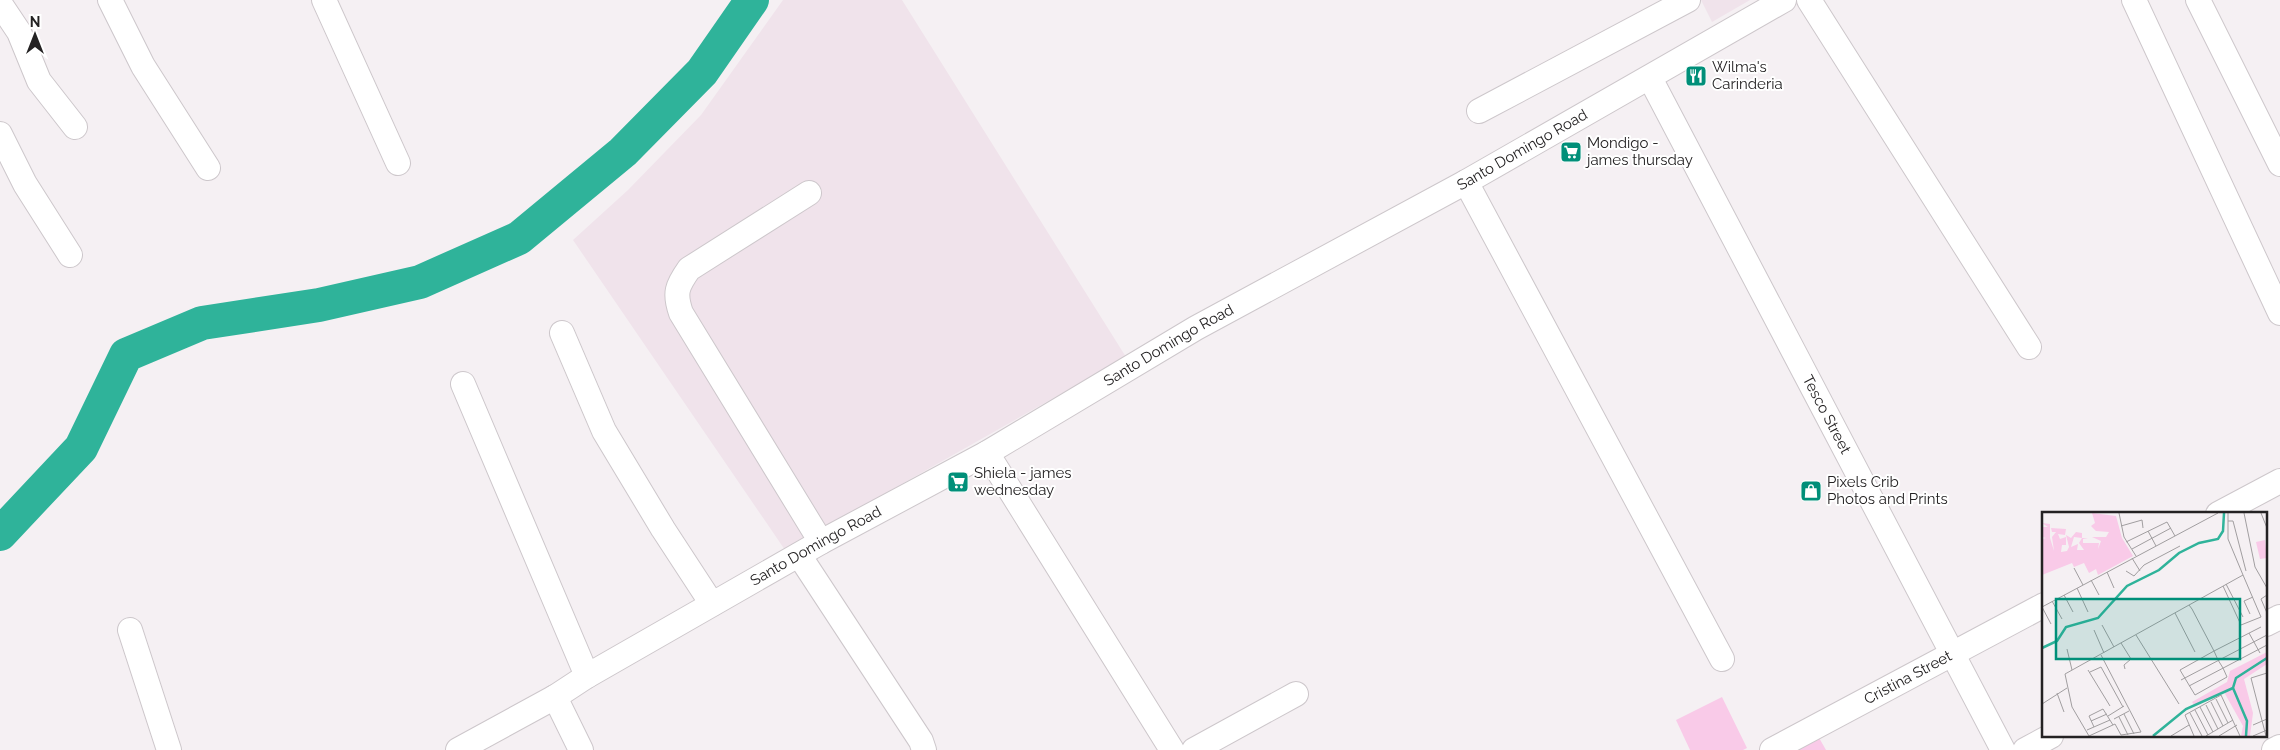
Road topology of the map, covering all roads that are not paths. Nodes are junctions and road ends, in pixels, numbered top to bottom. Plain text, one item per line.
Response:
1 (110, 0) edge
2 (324, 0) edge
3 (1688, 0) edge
4 (1784, 0) edge
5 (1809, 0) edge
6 (2134, 0) edge
7 (2198, 0) edge
8 (4, 4) edge
9 (1650, 78) junction
10 (1478, 110) dead end
11 (75, 128) dead end
12 (0, 134) edge
13 (398, 163) dead end
14 (2280, 164) edge
15 (208, 168) dead end
16 (1466, 182) junction
17 (809, 193) dead end
18 (70, 255) dead end
19 (2280, 313) edge
20 (562, 333) dead end
21 (2029, 347) dead end
22 (463, 384) dead end
23 (987, 453) junction
24 (2280, 482) edge
25 (2222, 512) edge
26 (821, 542) junction
27 (799, 555) junction
28 (712, 604) junction
29 (2042, 606) edge
30 (2280, 617) edge
31 (2268, 623) edge
32 (130, 630) dead end
33 (1952, 653) junction
34 (1722, 659) dead end
35 (587, 676) junction
36 (1296, 694) dead end
37 (555, 697) junction
38 (2047, 738) edge
39 (2280, 747) edge
40 (170, 750) edge
41 (458, 750) edge
42 (580, 750) edge
43 (924, 750) edge
44 (1172, 750) edge
45 (1194, 750) edge
46 (1772, 750) edge
47 (2003, 750) edge
48 (2025, 750) edge
49 (2274, 750) edge

1 - 15 street
2 - 13 street
3 - 10 street
4 - 9 street, Santo Domingo Road
5 - 21 street
6 - 19 street
7 - 14 street
8 - 11 street
9 - 16 street, Santo Domingo Road
9 - 33 street, Tesco Street
12 - 18 street
16 - 23 street, Santo Domingo Road
16 - 34 street
17 - 26 street
20 - 28 street
22 - 35 street
23 - 26 street, Santo Domingo Road
23 - 44 street
24 - 25 street
26 - 27 street, Santo Domingo Road
27 - 28 street, Santo Domingo Road
27 - 43 street
28 - 35 street, Santo Domingo Road
29 - 33 street, Cristina Street
30 - 31 street
32 - 40 street
33 - 46 street, Cristina Street
33 - 47 street, Tesco Street
35 - 37 street, Santo Domingo Road
36 - 45 street
37 - 41 street, Santo Domingo Road
37 - 42 street
38 - 48 street
39 - 49 street

